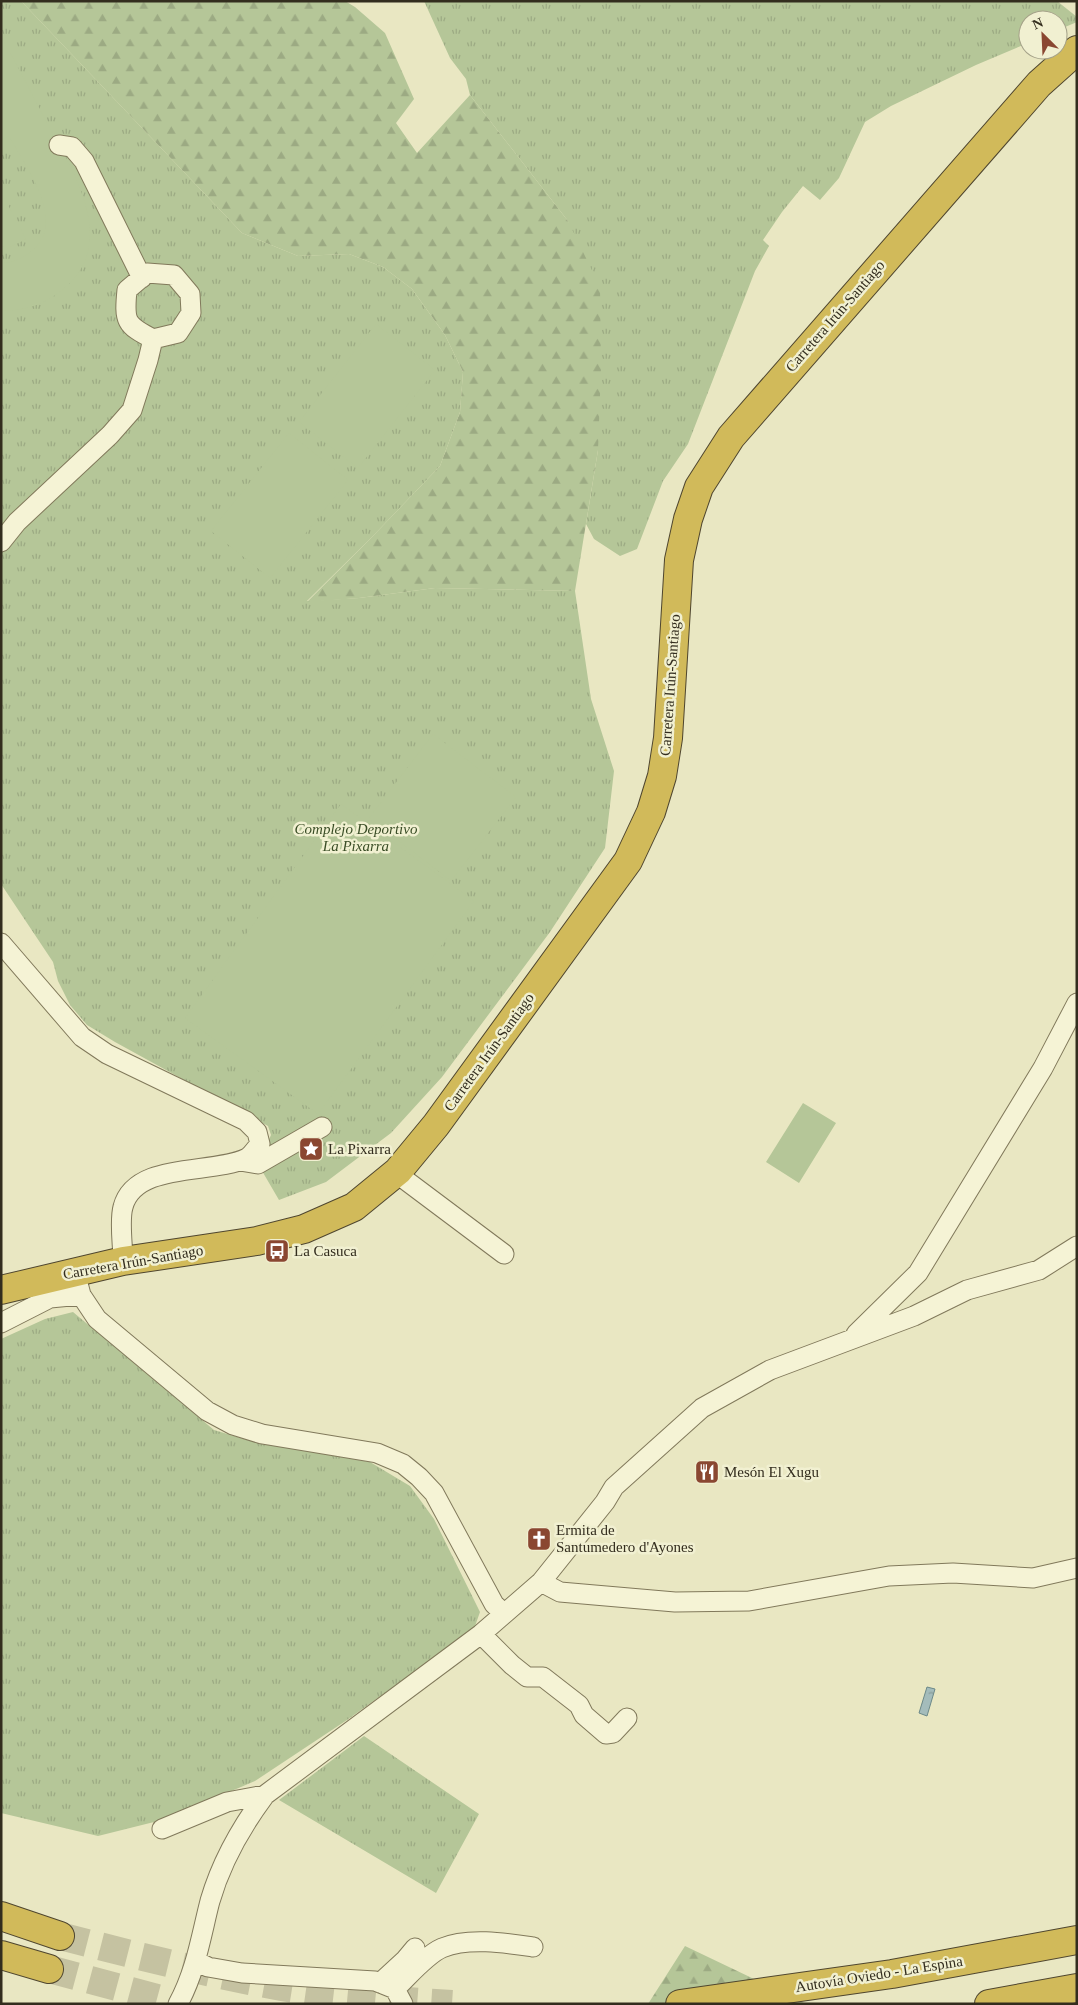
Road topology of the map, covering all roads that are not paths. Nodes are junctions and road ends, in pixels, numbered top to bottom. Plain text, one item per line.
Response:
1 (1077, 50) edge
2 (59, 146) dead end
3 (142, 278) junction
4 (152, 339) junction
5 (1, 542) edge
6 (5, 951) edge
7 (1077, 1003) edge
8 (322, 1127) dead end
9 (238, 1161) junction
10 (396, 1173) junction
11 (1077, 1246) edge
12 (504, 1254) dead end
13 (123, 1261) junction
14 (78, 1283) junction
15 (1, 1290) edge
16 (1, 1323) edge
17 (850, 1340) junction
18 (1077, 1568) edge
19 (541, 1582) junction
20 (503, 1613) junction
21 (481, 1634) junction
22 (627, 1718) dead end
23 (265, 1795) junction
24 (162, 1829) dead end
25 (1, 1916) edge
26 (60, 1936) tunnel mouth
27 (1077, 1940) edge
28 (533, 1947) dead end
29 (415, 1948) dead end
30 (1, 1955) edge
31 (196, 1961) junction
32 (49, 1969) tunnel mouth
33 (1077, 1988) edge
34 (393, 1992) edge
35 (178, 2004) edge
36 (680, 2004) edge
37 (989, 2004) edge

1 - 10 highway, Carretera Irún-Santiago
2 - 3 street
3 - 4 street
3 - 4 street
4 - 5 street
6 - 9 street
7 - 17 street
8 - 9 street
9 - 13 street
10 - 12 street
10 - 13 highway, Carretera Irún-Santiago
11 - 17 street
13 - 14 highway, Carretera Irún-Santiago
14 - 15 highway, Carretera Irún-Santiago
14 - 16 street
14 - 20 street
17 - 19 street
18 - 19 street
19 - 20 street
20 - 21 street
21 - 22 street
21 - 23 street
23 - 24 street
23 - 31 street
25 - 26 highway
27 - 36 highway, Autovía Oviedo - La Espina
28 - 34 street
29 - 34 street
30 - 32 highway
31 - 34 street
31 - 35 street
33 - 37 highway

